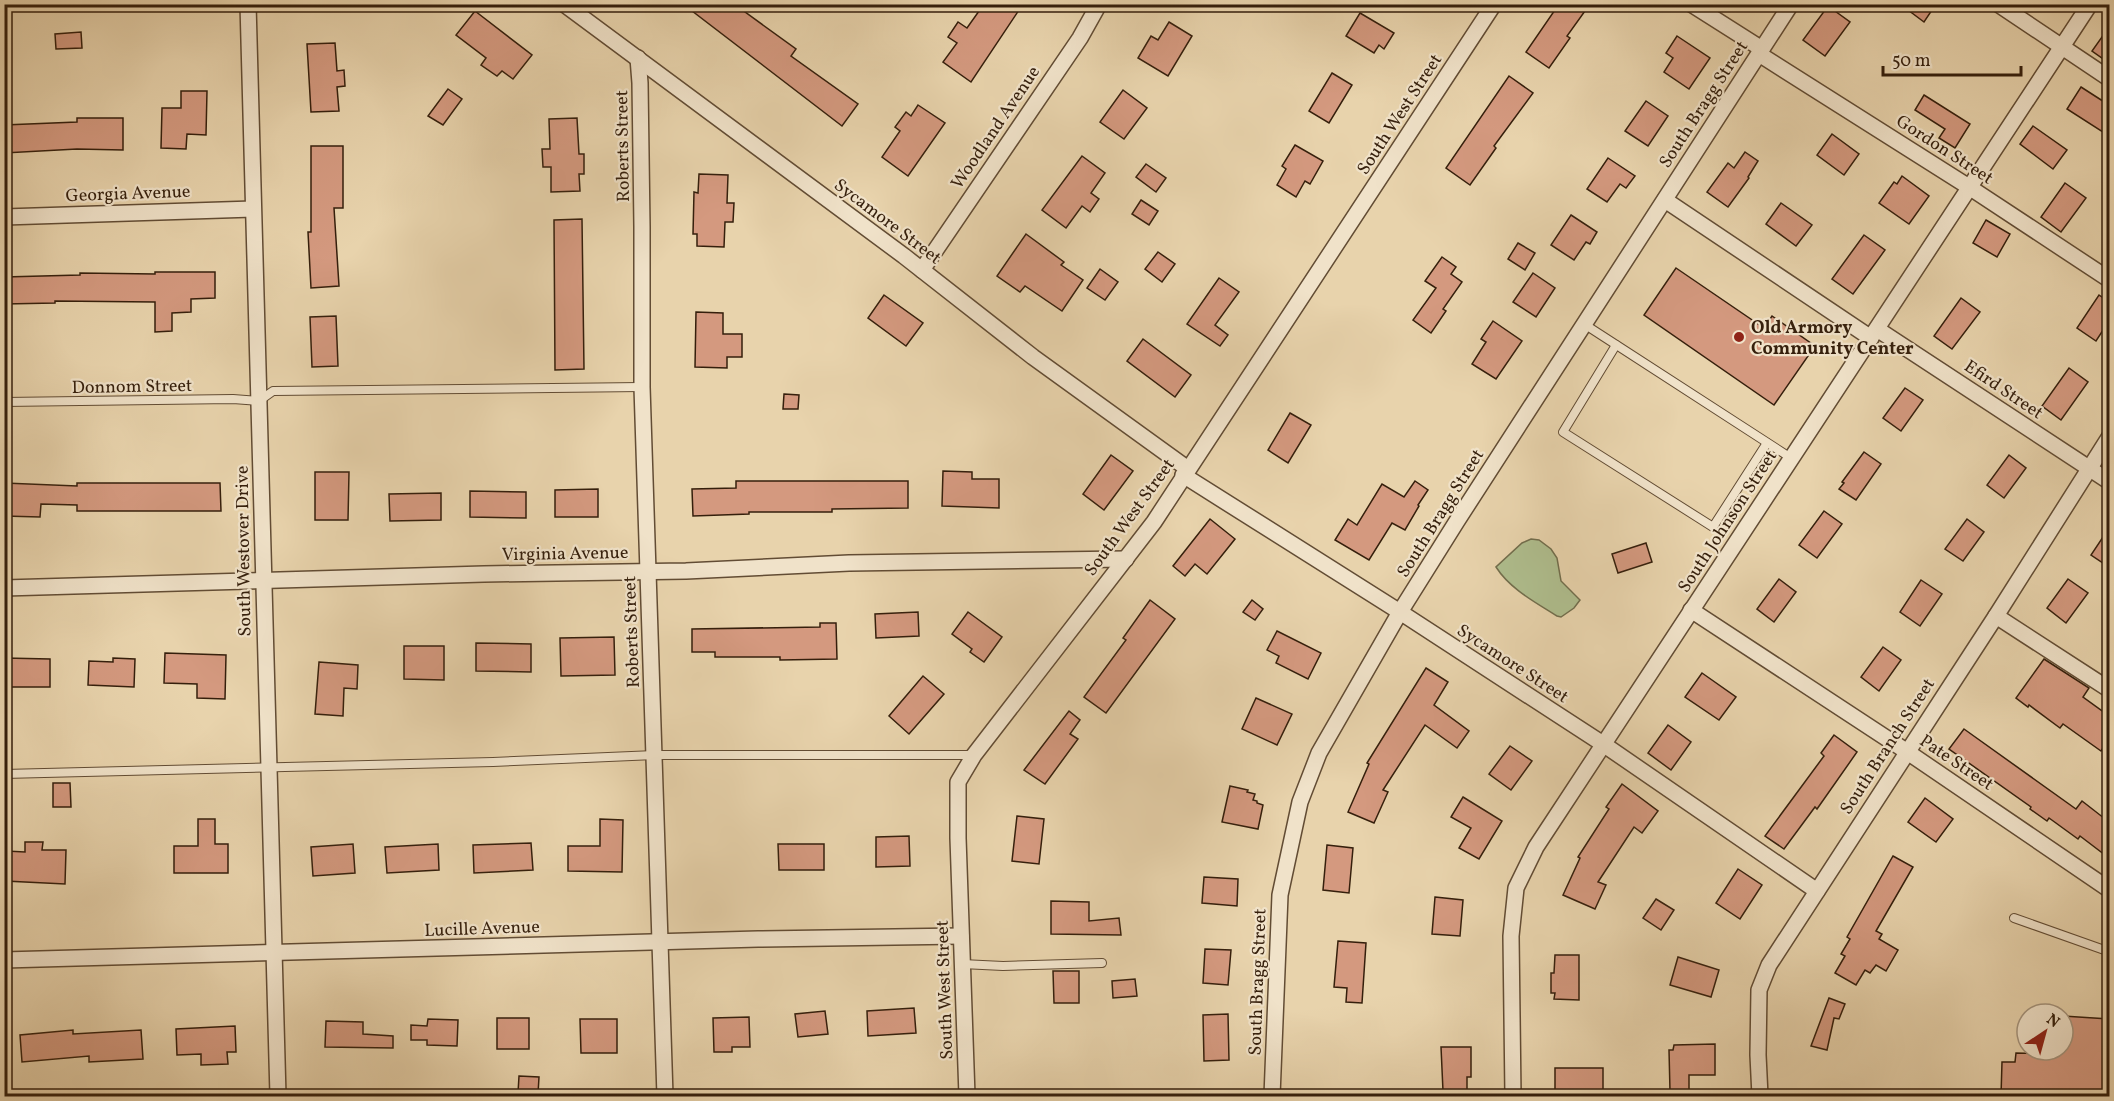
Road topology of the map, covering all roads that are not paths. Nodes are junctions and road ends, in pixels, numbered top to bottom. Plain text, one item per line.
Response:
1 (248, 4) edge
2 (564, 4) edge
3 (1099, 4) edge
4 (1494, 4) edge
5 (1691, 4) edge
6 (1791, 4) edge
7 (1998, 4) edge
8 (2090, 4) edge
9 (2062, 46) junction
10 (1760, 51) junction
11 (638, 58) junction
12 (2109, 79) edge
13 (1969, 187) junction
14 (1665, 200) junction
15 (253, 209) junction
16 (4, 217) edge
17 (922, 270) junction
18 (2109, 280) edge
19 (1584, 324) junction
20 (1874, 333) junction
21 (1616, 345) junction
22 (642, 387) junction
23 (259, 401) junction
24 (4, 402) edge
25 (2109, 436) edge
26 (1767, 443) junction
27 (1791, 458) junction
28 (2088, 468) junction
29 (1185, 472) junction
30 (2109, 482) edge
31 (1126, 559) junction
32 (648, 572) junction
33 (264, 581) junction
34 (4, 588) edge
35 (1691, 610) junction
36 (1400, 612) junction
37 (1996, 616) junction
38 (2109, 690) edge
39 (1603, 744) junction
40 (1906, 751) junction
41 (655, 755) junction
42 (974, 755) junction
43 (268, 768) junction
44 (4, 774) edge
45 (2109, 890) edge
46 (1817, 891) junction
47 (2014, 918) dead end
48 (961, 936) junction
49 (659, 943) junction
50 (2109, 952) edge
51 (275, 953) junction
52 (4, 960) edge
53 (1102, 963) dead end
54 (962, 964) junction
55 (278, 1096) edge
56 (665, 1096) edge
57 (967, 1096) edge
58 (1272, 1096) edge
59 (1513, 1096) edge
60 (1760, 1096) edge

1 - 15 street, South Westover Drive
2 - 11 street, Sycamore Street
3 - 17 street, Woodland Avenue
4 - 29 street, South West Street
5 - 10 street, Gordon Street
6 - 10 street, South Bragg Street
7 - 9 street
8 - 9 street, South Johnson Street
9 - 12 street
9 - 13 street, South Johnson Street
10 - 13 street, Gordon Street
10 - 14 street, South Bragg Street
11 - 17 street, Sycamore Street
11 - 22 street, Roberts Street
13 - 18 street, Gordon Street
13 - 20 street, South Johnson Street
14 - 19 street, South Bragg Street
14 - 20 street, Efird Street
15 - 16 street, Georgia Avenue
15 - 23 street, South Westover Drive
17 - 29 street, Sycamore Street
19 - 21 lane
19 - 36 street, South Bragg Street
20 - 27 street, South Johnson Street
20 - 28 street, Efird Street
21 - 26 lane
21 - 26 lane
22 - 23 lane
22 - 32 street, Roberts Street
23 - 24 lane, Donnom Street
23 - 33 street, South Westover Drive
25 - 28 street, South Branch Street
26 - 27 lane
27 - 35 street, South Johnson Street
28 - 30 street, Efird Street
28 - 37 street, South Branch Street
29 - 31 street, South West Street
29 - 36 street, Sycamore Street
31 - 32 street, Virginia Avenue
31 - 42 street, South West Street
32 - 33 street, Virginia Avenue
32 - 41 street, Roberts Street
33 - 34 street, Virginia Avenue
33 - 43 street, South Westover Drive
35 - 39 street, South Johnson Street
35 - 40 street, Pate Street
36 - 39 street, Sycamore Street
36 - 58 street, South Bragg Street
37 - 38 street
37 - 40 street, South Branch Street
39 - 46 street, Sycamore Street
39 - 59 street, South Johnson Street
40 - 45 street, Pate Street
40 - 46 street, South Branch Street
41 - 42 lane
41 - 43 lane
41 - 49 street, Roberts Street
42 - 48 street, South West Street
43 - 44 lane
43 - 51 street, South Westover Drive
46 - 60 street, South Branch Street
47 - 50 lane
48 - 49 street, Lucille Avenue
48 - 54 street, South West Street
49 - 51 street, Lucille Avenue
49 - 56 street, Roberts Street
51 - 52 street, Lucille Avenue
51 - 55 street, South Westover Drive
53 - 54 lane
54 - 57 street, South West Street

